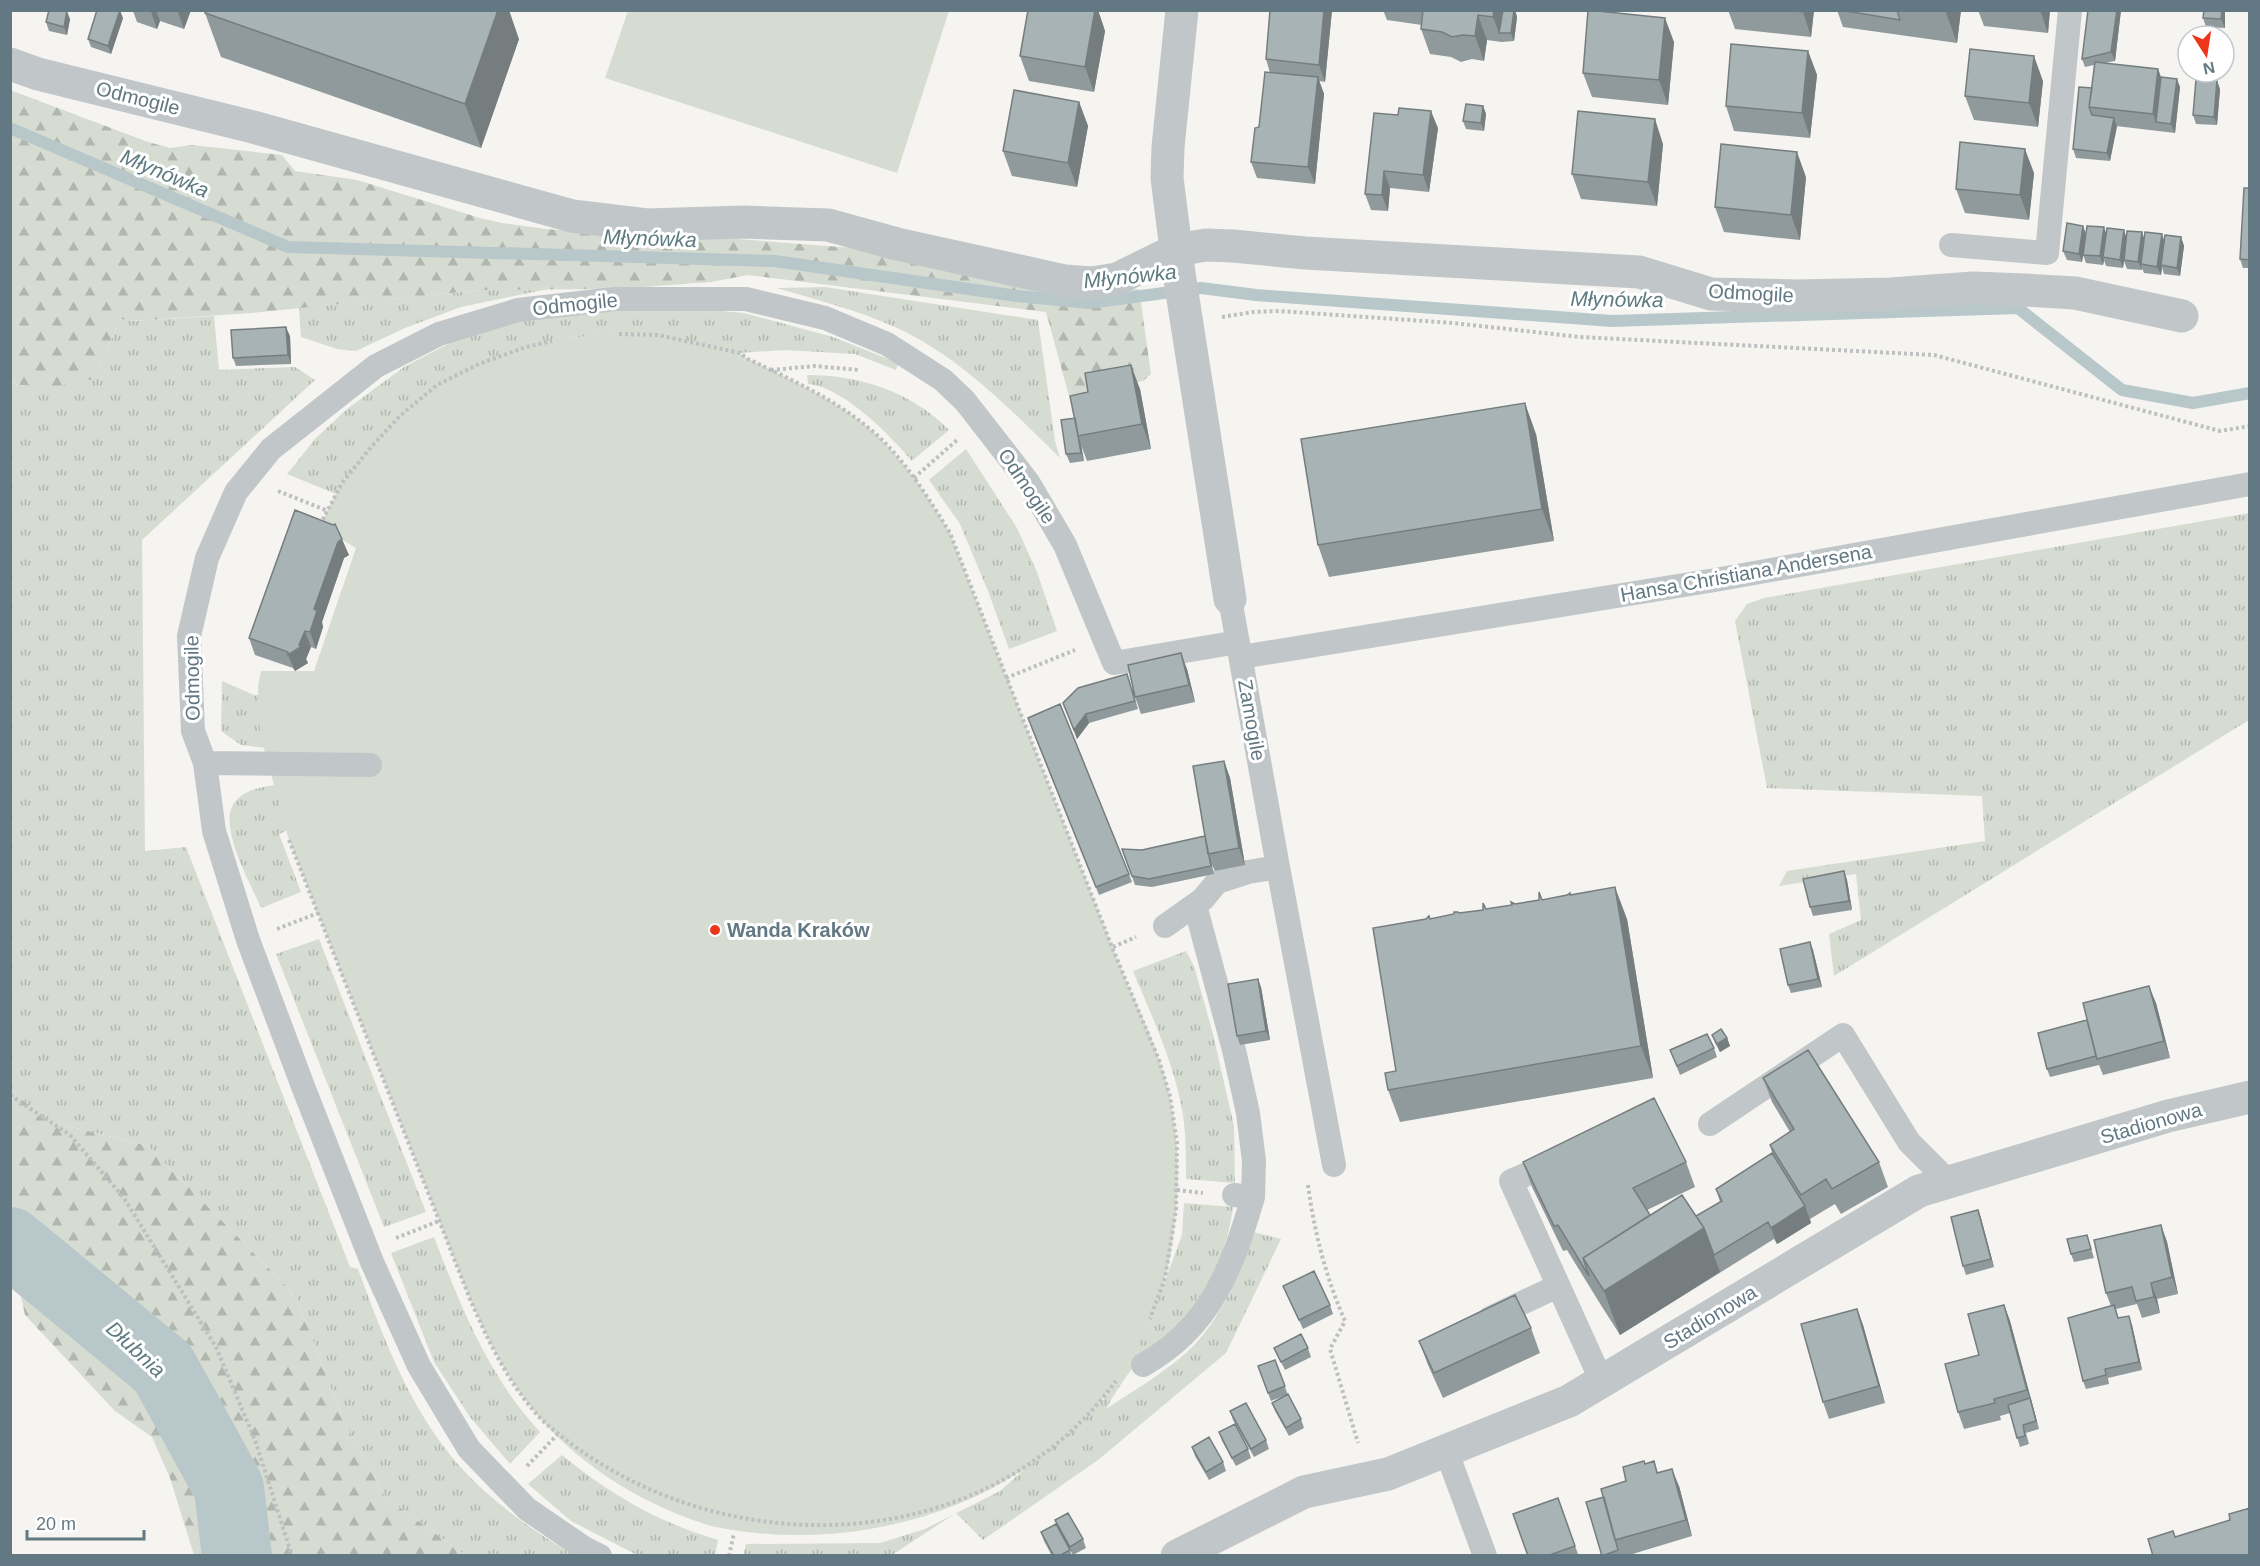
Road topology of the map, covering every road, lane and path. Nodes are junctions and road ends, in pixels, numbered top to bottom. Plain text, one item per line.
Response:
1 (1182, 10) edge
2 (2070, 10) edge
3 (10, 64) edge
4 (1951, 245) dead end
5 (1178, 261) junction
6 (2182, 316) dead end
7 (1186, 321) junction
8 (617, 334) dead end
9 (556, 340) dead end
10 (770, 370) junction
11 (867, 370) dead end
12 (2250, 426) edge
13 (957, 439) dead end
14 (914, 478) junction
15 (2250, 484) edge
16 (283, 493) dead end
17 (328, 511) junction
18 (320, 526) edge
19 (1230, 599) joint
20 (1240, 650) junction
21 (1066, 656) dead end
22 (1006, 678) junction
23 (205, 763) junction
24 (370, 765) dead end
25 (290, 840) dead end
26 (1278, 867) junction
27 (1195, 904) junction
28 (318, 913) junction
29 (1165, 926) dead end
30 (275, 930) dead end
31 (1123, 942) dead end
32 (1112, 947) junction
33 (10, 1095) edge
34 (2250, 1097) edge
35 (1710, 1124) dead end
36 (1582, 1151) edge
37 (1334, 1165) joint
38 (1949, 1182) junction
39 (1177, 1190) junction
40 (1184, 1191) dead end
41 (439, 1221) junction
42 (388, 1242) dead end
43 (1558, 1286) junction
44 (1149, 1322) dead end
45 (1473, 1326) edge
46 (1133, 1368) joint
47 (1602, 1382) junction
48 (557, 1434) junction
49 (572, 1450) dead end
50 (1056, 1450) dead end
51 (1446, 1450) junction
52 (527, 1466) dead end
53 (1368, 1478) junction
54 (725, 1530) dead end
55 (734, 1533) junction
56 (745, 1535) dead end
57 (292, 1556) edge
58 (600, 1556) edge
59 (729, 1556) edge
60 (1177, 1556) edge
61 (1485, 1556) edge

1 - 5 street
2 - 4 lane
3 - 5 street, Odmogile
5 - 6 street, Odmogile
5 - 7 street, Zamogile
7 - 12 path
7 - 19 street, Zamogile
8 - 10 path
9 - 17 path
10 - 11 path
10 - 14 path
13 - 14 path
14 - 22 path
15 - 20 lane, Hansa Christiana Andersena
16 - 17 path
17 - 18 path
19 - 20 lane, Zamogile
20 - 23 lane, Odmogile
20 - 26 lane, Zamogile
21 - 22 path
22 - 32 path
23 - 24 lane
23 - 58 lane
25 - 28 path
26 - 27 lane
26 - 37 lane, Zamogile
27 - 29 lane
27 - 46 lane
28 - 30 path
28 - 41 path
31 - 32 path
32 - 39 path
33 - 57 path
34 - 38 street, Stadionowa
35 - 38 lane
36 - 43 lane
37 - 53 path
38 - 47 street, Stadionowa
39 - 40 path
39 - 44 path
41 - 42 path
41 - 48 path
43 - 45 lane
43 - 47 lane
46 - 50 path
47 - 51 street, Stadionowa
48 - 49 path
48 - 52 path
51 - 53 street, Stadionowa
51 - 61 lane
53 - 60 street, Stadionowa
54 - 55 path
55 - 56 path
55 - 59 path

